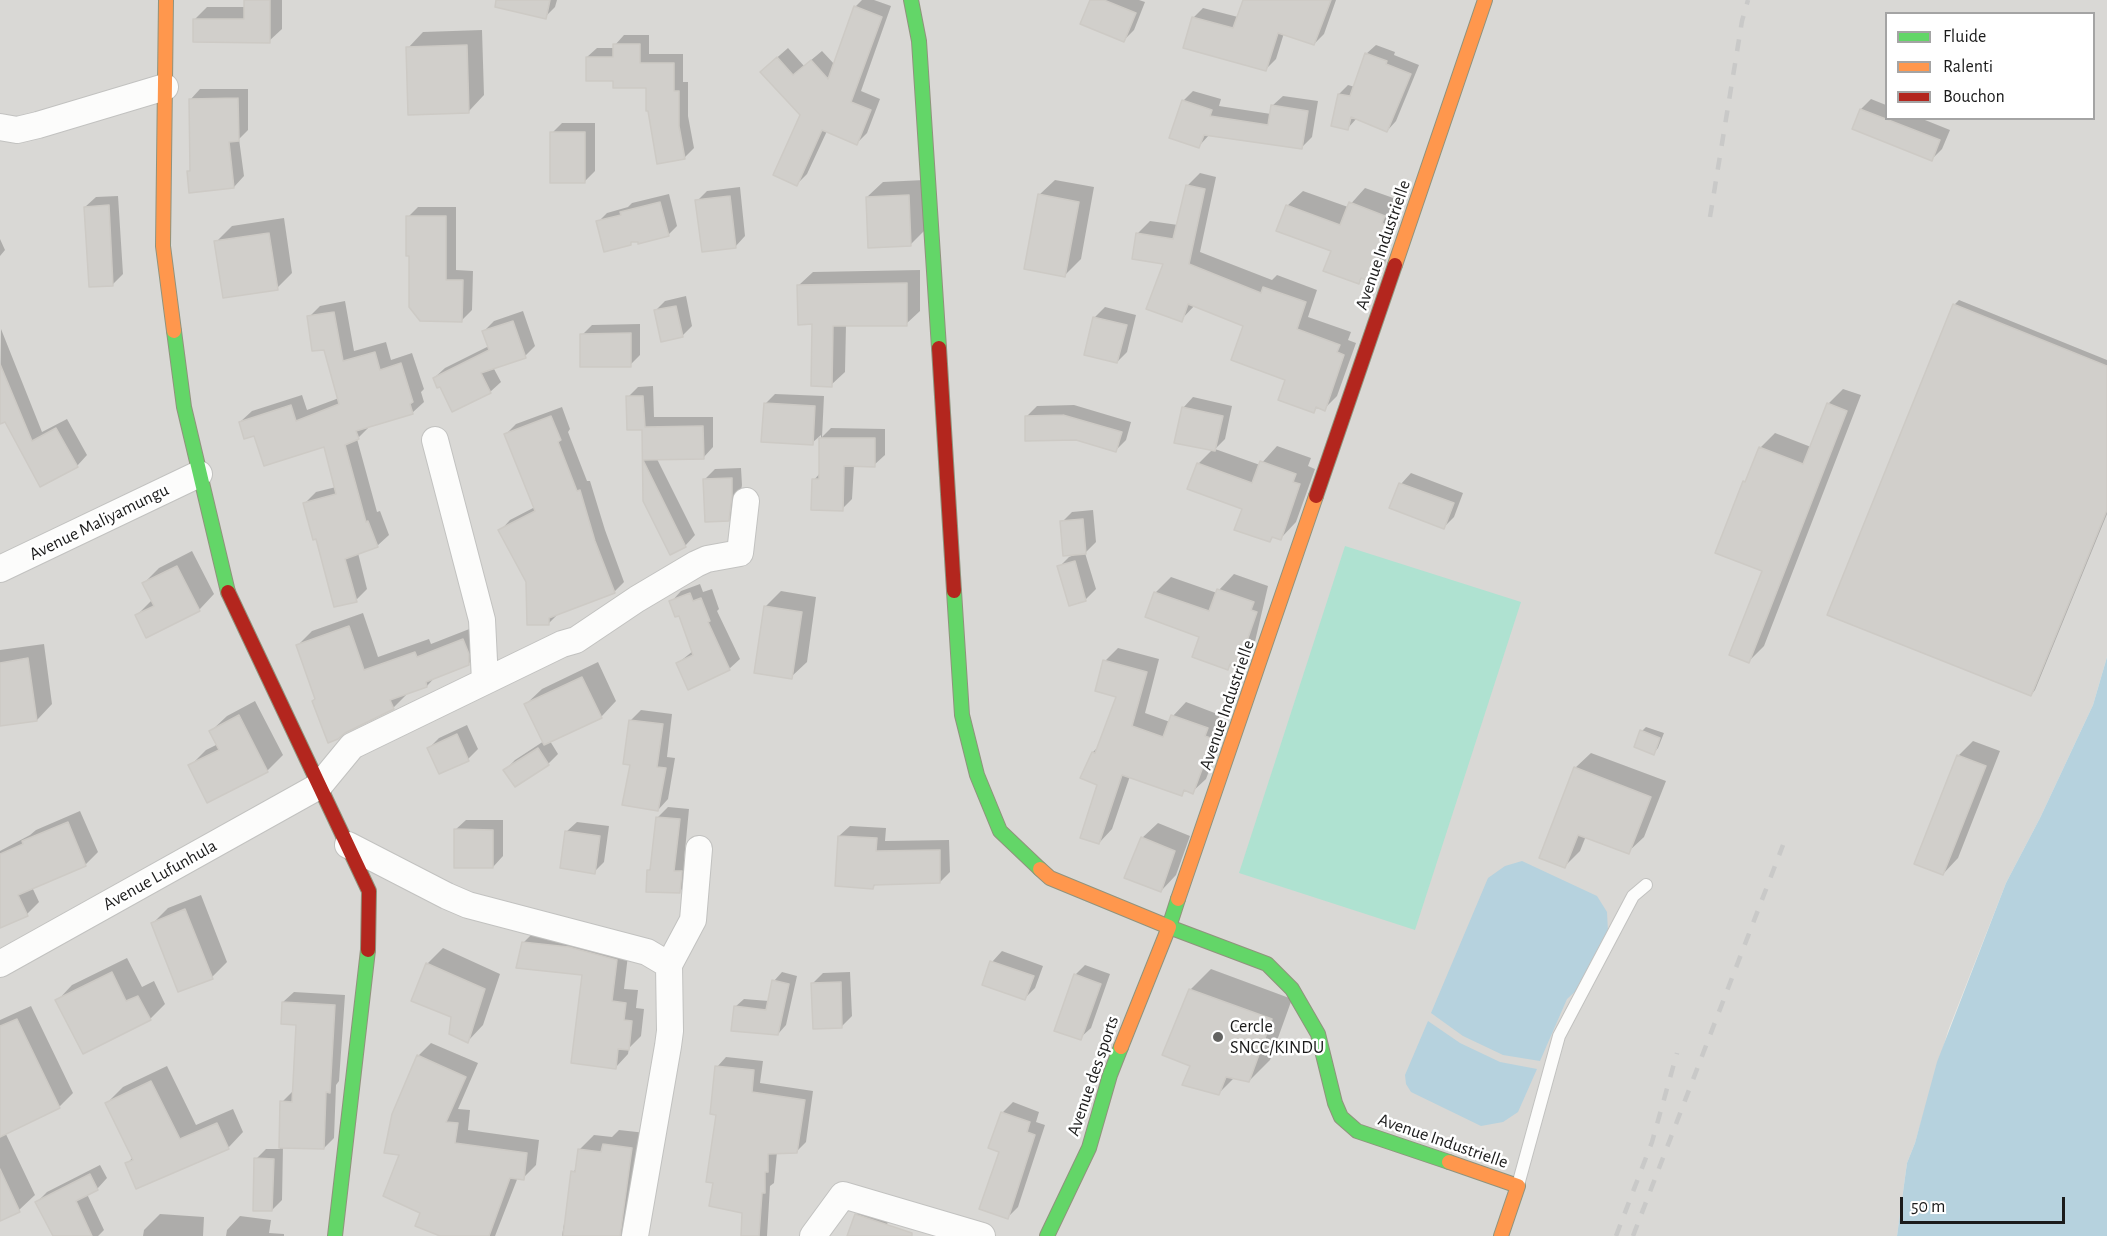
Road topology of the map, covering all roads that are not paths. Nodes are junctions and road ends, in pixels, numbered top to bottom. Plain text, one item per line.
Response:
1 (166, 0) edge
2 (911, 0) edge
3 (1485, 0) edge
4 (165, 87) junction
5 (0, 127) edge
6 (435, 440) dead end
7 (199, 474) junction
8 (746, 501) dead end
9 (0, 569) edge
10 (485, 681) junction
11 (320, 786) junction
12 (348, 845) junction
13 (699, 849) dead end
14 (1646, 885) dead end
15 (1169, 927) junction
16 (0, 964) edge
17 (669, 965) junction
18 (1518, 1186) junction
19 (335, 1236) edge
20 (635, 1236) edge
21 (813, 1236) edge
22 (982, 1236) edge
23 (1047, 1236) edge
24 (1501, 1236) edge

1 - 4 street
2 - 15 street
3 - 15 street, Avenue Industrielle
4 - 5 street
4 - 7 street
6 - 10 street
7 - 9 street, Avenue Maliyamungu
7 - 11 street
8 - 10 street
10 - 11 street
11 - 12 street
11 - 16 street, Avenue Lufunhula
12 - 17 street
12 - 19 street
13 - 17 street
14 - 18 lane
15 - 18 street, Avenue Industrielle
15 - 23 street, Avenue des sports
17 - 20 street
18 - 24 street, Avenue Industrielle
21 - 22 street

